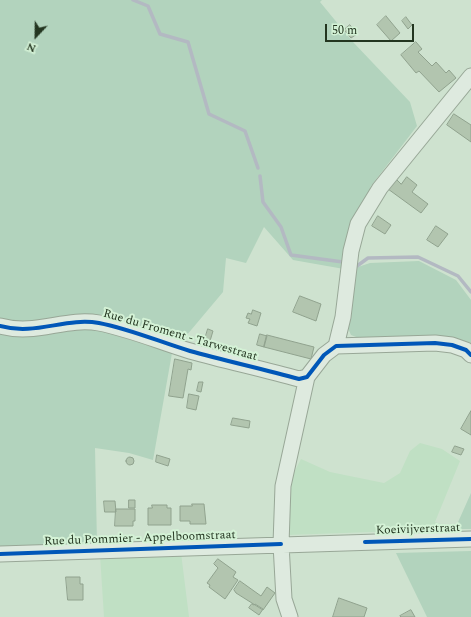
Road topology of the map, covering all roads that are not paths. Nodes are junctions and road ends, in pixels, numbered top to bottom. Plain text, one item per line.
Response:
1 (471, 76) edge
2 (0, 326) edge
3 (336, 346) junction
4 (471, 355) edge
5 (307, 376) junction
6 (471, 539) edge
7 (365, 542) joint
8 (281, 544) junction
9 (0, 554) edge
10 (290, 617) edge

1 - 3 street
2 - 5 street, Rue du Froment - Tarwestraat
3 - 4 street
3 - 5 street
5 - 8 street
6 - 7 street, Koeivijverstraat
7 - 8 street, Rue du Pommier - Appelboomstraat
8 - 9 street, Rue du Pommier - Appelboomstraat
8 - 10 street

